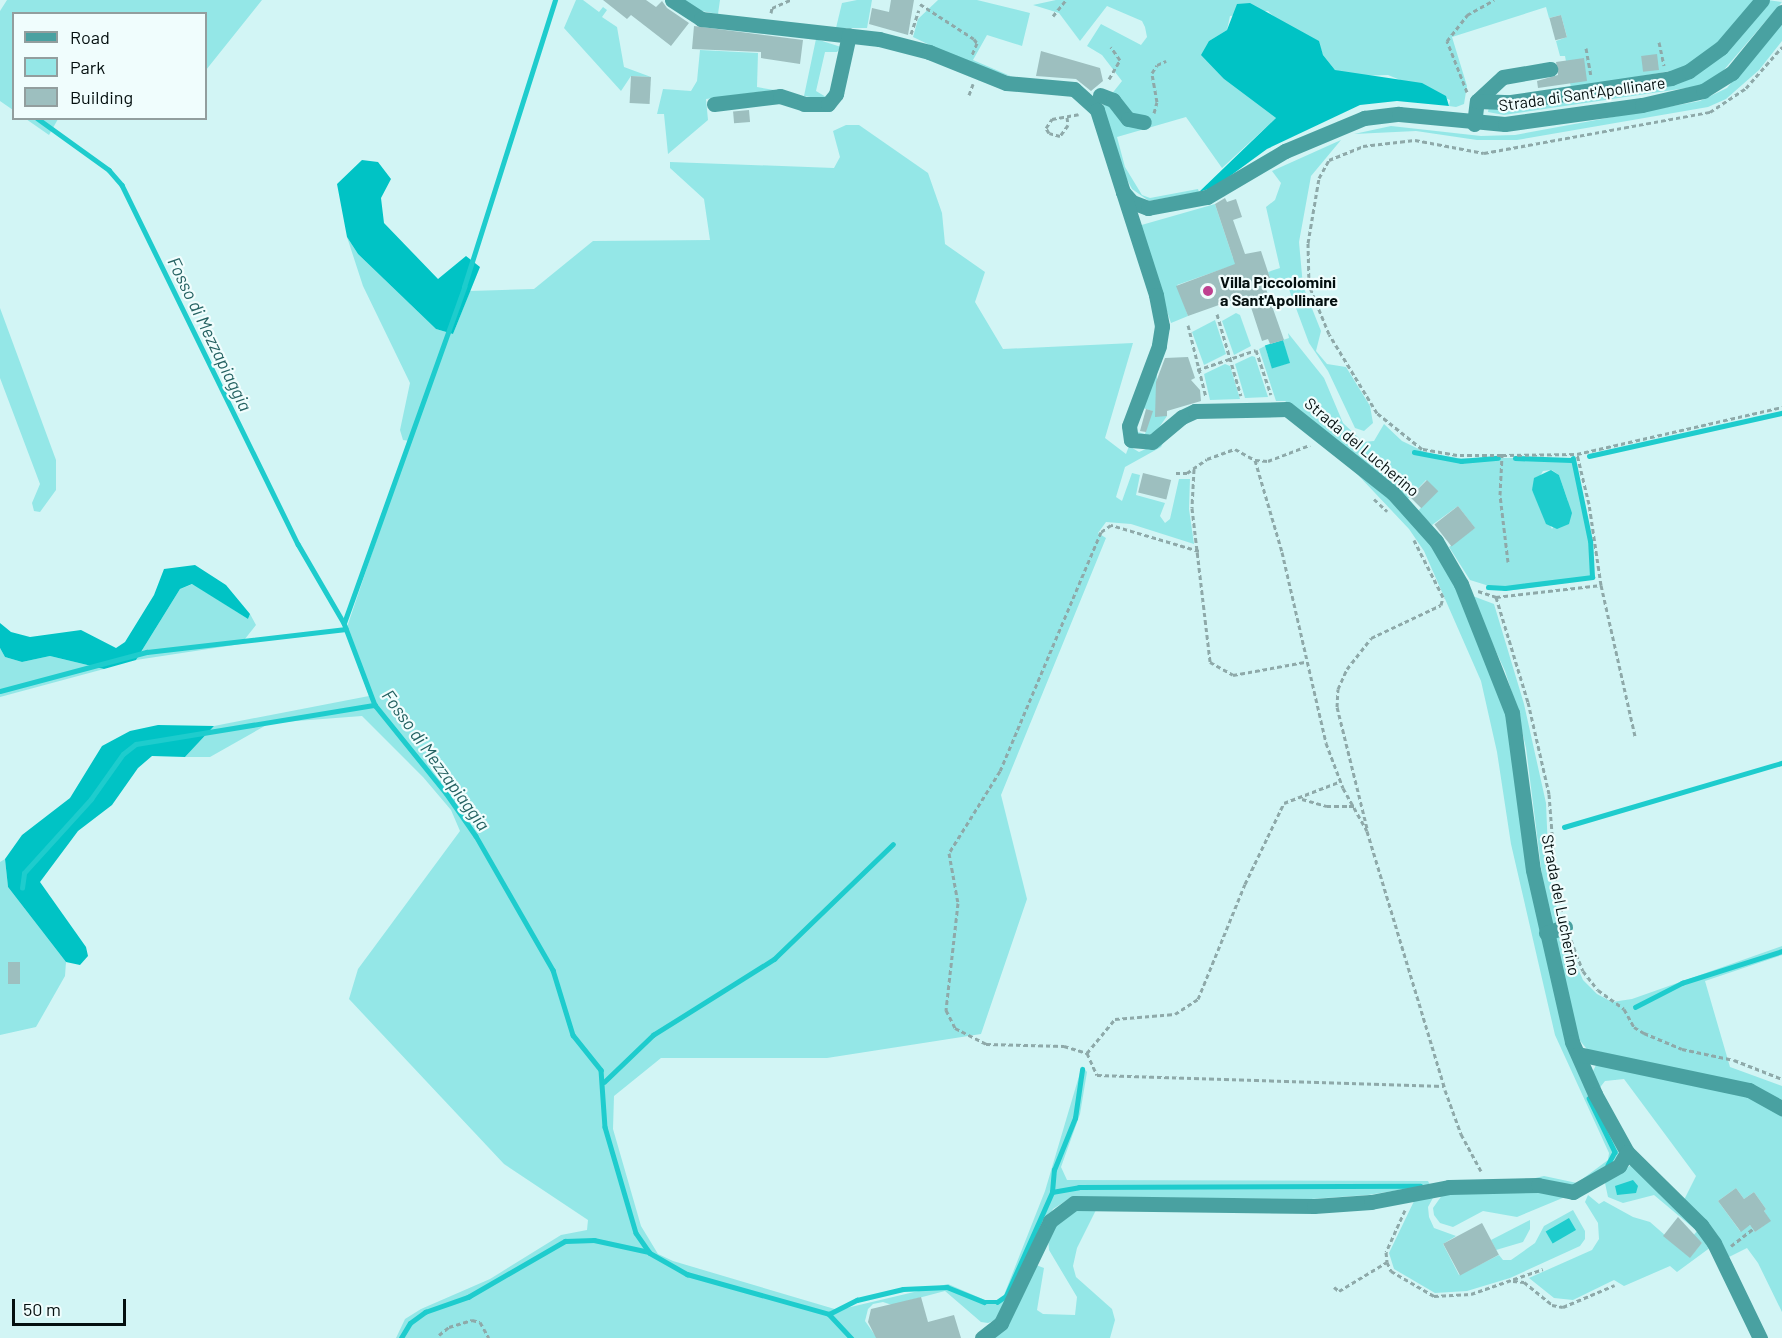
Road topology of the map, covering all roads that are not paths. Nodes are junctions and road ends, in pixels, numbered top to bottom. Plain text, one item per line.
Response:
1 (672, 0) edge
2 (1762, 0) edge
3 (1782, 12) edge
4 (849, 35) junction
5 (1550, 69) dead end
6 (1097, 100) junction
7 (1478, 101) junction
8 (714, 104) dead end
9 (1144, 122) road end
10 (1474, 124) junction
11 (1123, 192) junction
12 (1565, 927) road end
13 (1546, 933) junction
14 (1578, 1054) junction
15 (1782, 1108) edge
16 (1627, 1152) junction
17 (982, 1338) edge
18 (1760, 1338) edge

1 - 4 street
2 - 7 street
3 - 10 street, Strada di Sant'Apollinare
4 - 6 street
4 - 8 street
5 - 7 street
6 - 9 street
6 - 11 street
7 - 10 street
10 - 11 street, Strada di Sant'Apollinare
11 - 13 street, Strada del Lucherino
12 - 13 street
13 - 14 street, Strada del Lucherino
14 - 15 street
14 - 16 street, Strada del Lucherino
16 - 17 street
16 - 18 street, Strada del Lucherino

